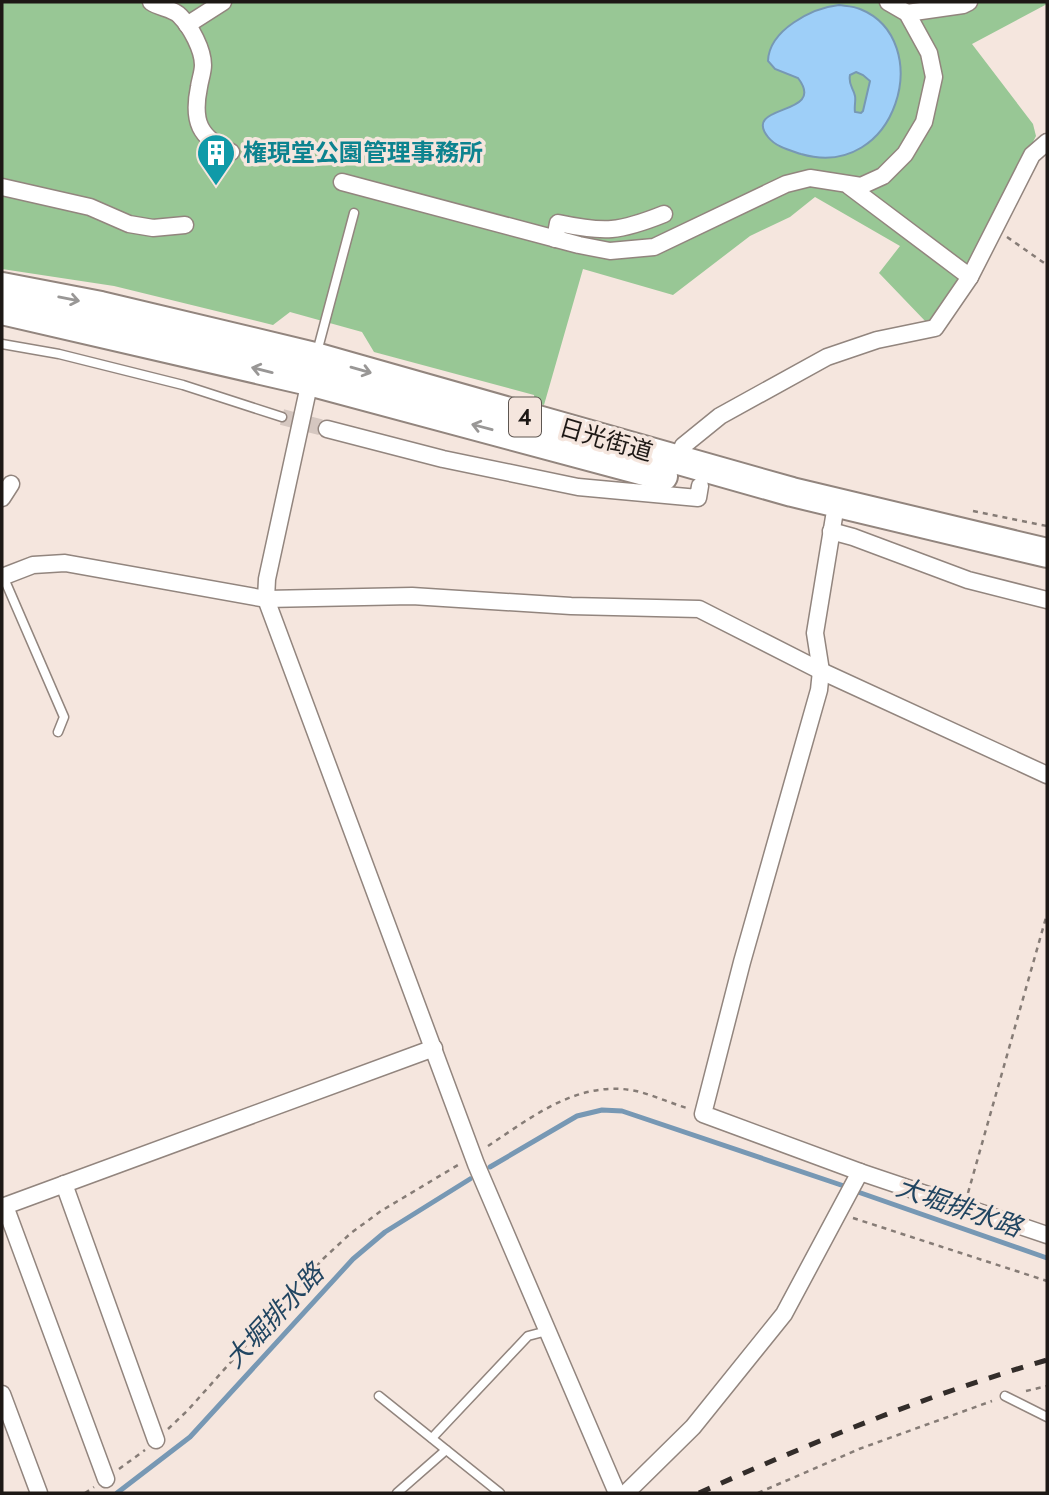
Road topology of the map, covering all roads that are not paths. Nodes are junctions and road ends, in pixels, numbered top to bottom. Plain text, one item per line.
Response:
1 (151, 2) edge
2 (223, 2) edge
3 (888, 2) edge
4 (969, 2) edge
5 (906, 13) junction
6 (187, 25) junction
7 (1047, 142) edge
8 (231, 152) dead end
9 (342, 182) dead end
10 (848, 185) junction
11 (2, 187) edge
12 (354, 213) dead end
13 (664, 214) dead end
14 (185, 225) dead end
15 (555, 239) junction
16 (970, 277) junction
17 (2, 287) edge
18 (2, 310) edge
19 (2, 344) edge
20 (312, 369) junction
21 (282, 417) tunnel mouth
22 (327, 429) tunnel mouth
23 (675, 469) junction
24 (11, 484) dead end
25 (700, 486) junction
26 (2, 498) edge
27 (832, 524) junction
28 (1047, 553) edge
29 (1047, 569) edge
30 (2, 577) edge
31 (266, 599) junction
32 (1047, 600) edge
33 (821, 671) junction
34 (58, 732) dead end
35 (1047, 775) edge
36 (434, 1048) junction
37 (860, 1172) junction
38 (64, 1184) junction
39 (3, 1207) edge
40 (1047, 1235) edge
41 (547, 1331) junction
42 (2, 1395) edge
43 (379, 1396) dead end
44 (1005, 1396) road end
45 (1047, 1418) edge
46 (432, 1438) junction
47 (156, 1440) road end
48 (446, 1450) junction
49 (106, 1479) road end
50 (39, 1493) edge
51 (397, 1493) edge
52 (500, 1493) edge
53 (617, 1493) edge
54 (626, 1493) edge

1 - 6 street
2 - 6 street
3 - 5 street
4 - 5 street
5 - 10 street
6 - 8 street
7 - 16 street
9 - 15 street
10 - 15 street
10 - 16 street
11 - 14 street
12 - 20 lane
13 - 15 street
16 - 23 street
17 -> 20 highway, 日光街道 / 4
20 -> 18 highway, 日光街道 / 4
19 - 21 lane
20 - 23 highway, 日光街道 / 4
20 - 31 street
22 - 25 street
23 - 25 highway, 日光街道 / 4
23 - 28 highway, 日光街道 / 4
24 - 26 street
25 - 27 highway, 日光街道 / 4
27 - 29 highway, 日光街道 / 4
27 - 32 street
27 - 33 street
30 - 31 street
30 - 34 lane
31 - 33 street
31 - 36 street
33 - 35 street
33 - 37 street
36 - 38 street
36 - 41 street
37 - 40 street
37 - 54 street
38 - 39 street
38 - 47 street
39 - 49 street
41 - 46 lane
41 - 53 street
42 - 50 street
43 - 46 lane
44 - 45 lane
46 - 48 lane
48 - 51 lane
48 - 52 lane

